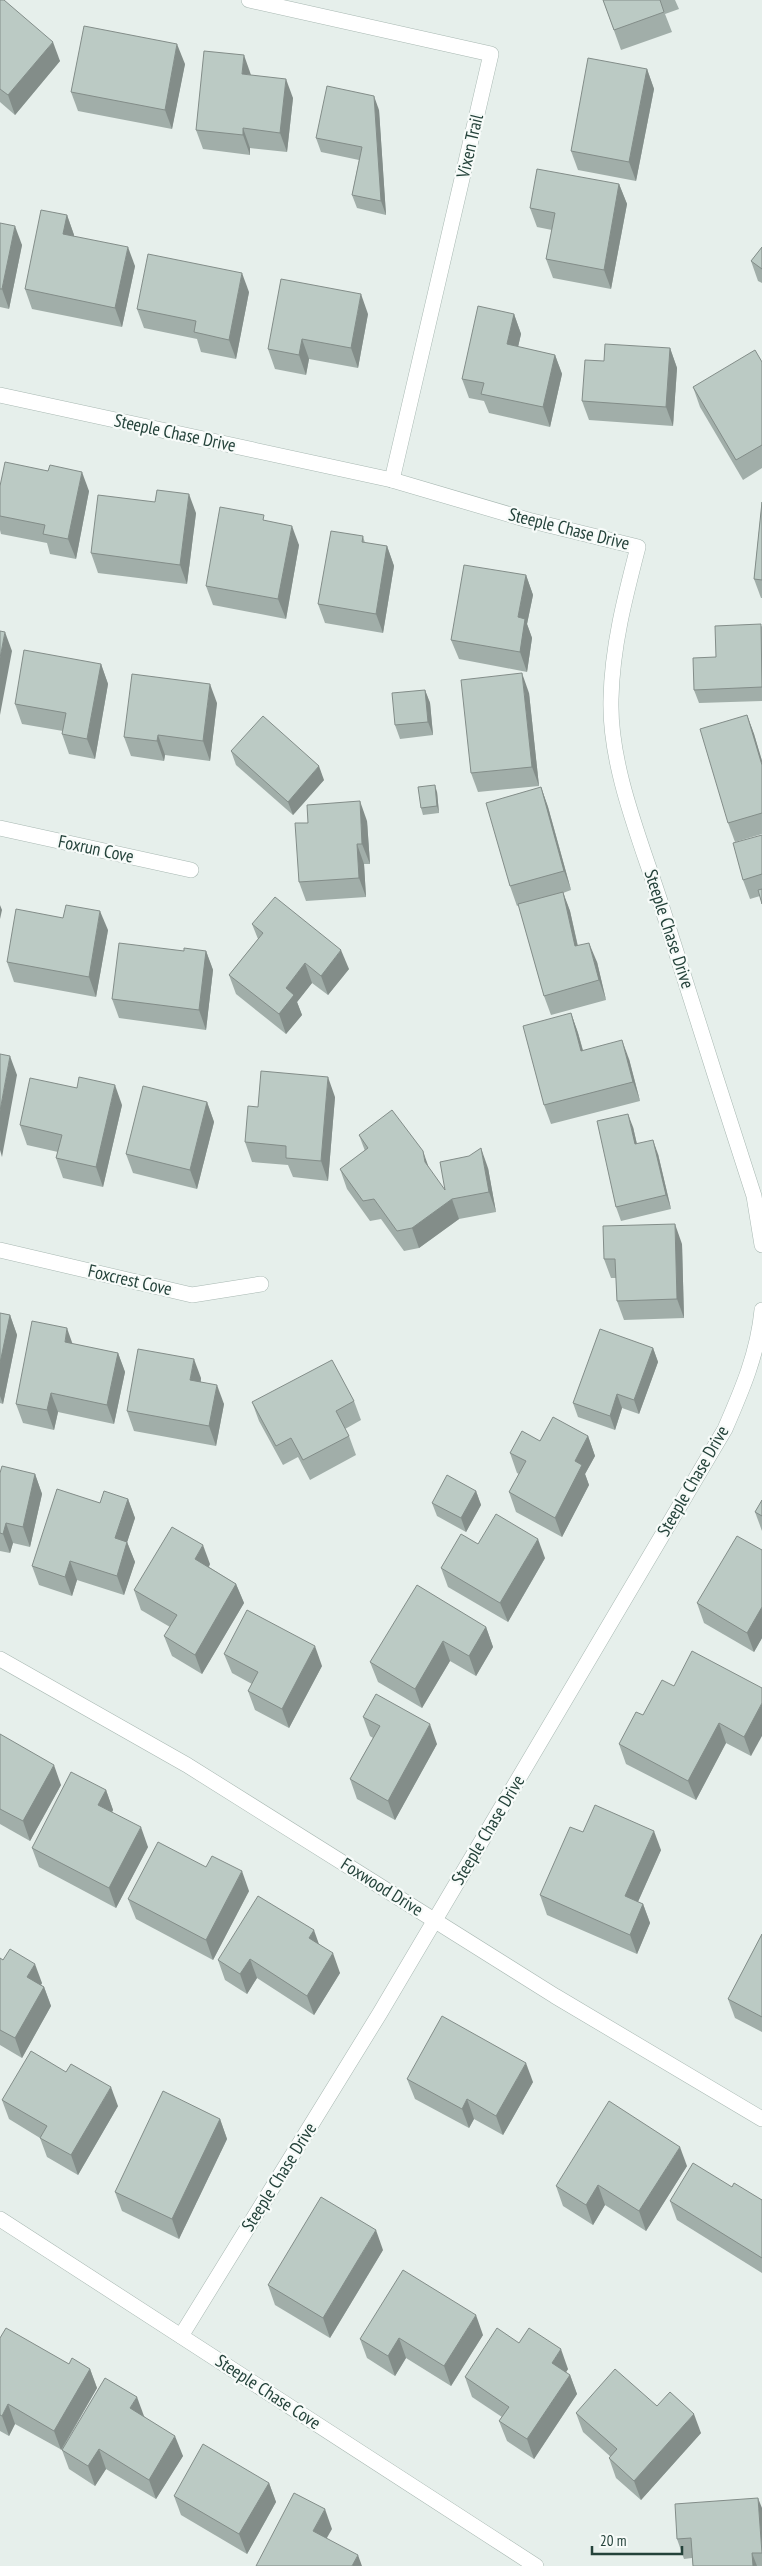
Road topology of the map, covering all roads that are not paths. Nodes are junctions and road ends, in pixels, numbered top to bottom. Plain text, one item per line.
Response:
1 (249, 0) edge
2 (0, 395) edge
3 (392, 480) junction
4 (0, 828) edge
5 (191, 870) dead end
6 (762, 1245) edge
7 (0, 1250) edge
8 (261, 1284) dead end
9 (762, 1310) edge
10 (0, 1659) edge
11 (434, 1921) junction
12 (762, 2119) edge
13 (0, 2219) edge
14 (181, 2336) junction
15 (536, 2566) edge

1 - 3 street, Vixen Trail
2 - 3 street, Steeple Chase Drive
3 - 6 street, Steeple Chase Drive
4 - 5 street, Foxrun Cove
7 - 8 street, Foxcrest Cove
9 - 11 street, Steeple Chase Drive
10 - 11 street, Foxwood Drive
11 - 12 street, Foxwood Drive
11 - 14 street, Steeple Chase Drive
13 - 14 street, Steeple Chase Cove
14 - 15 street, Steeple Chase Cove

